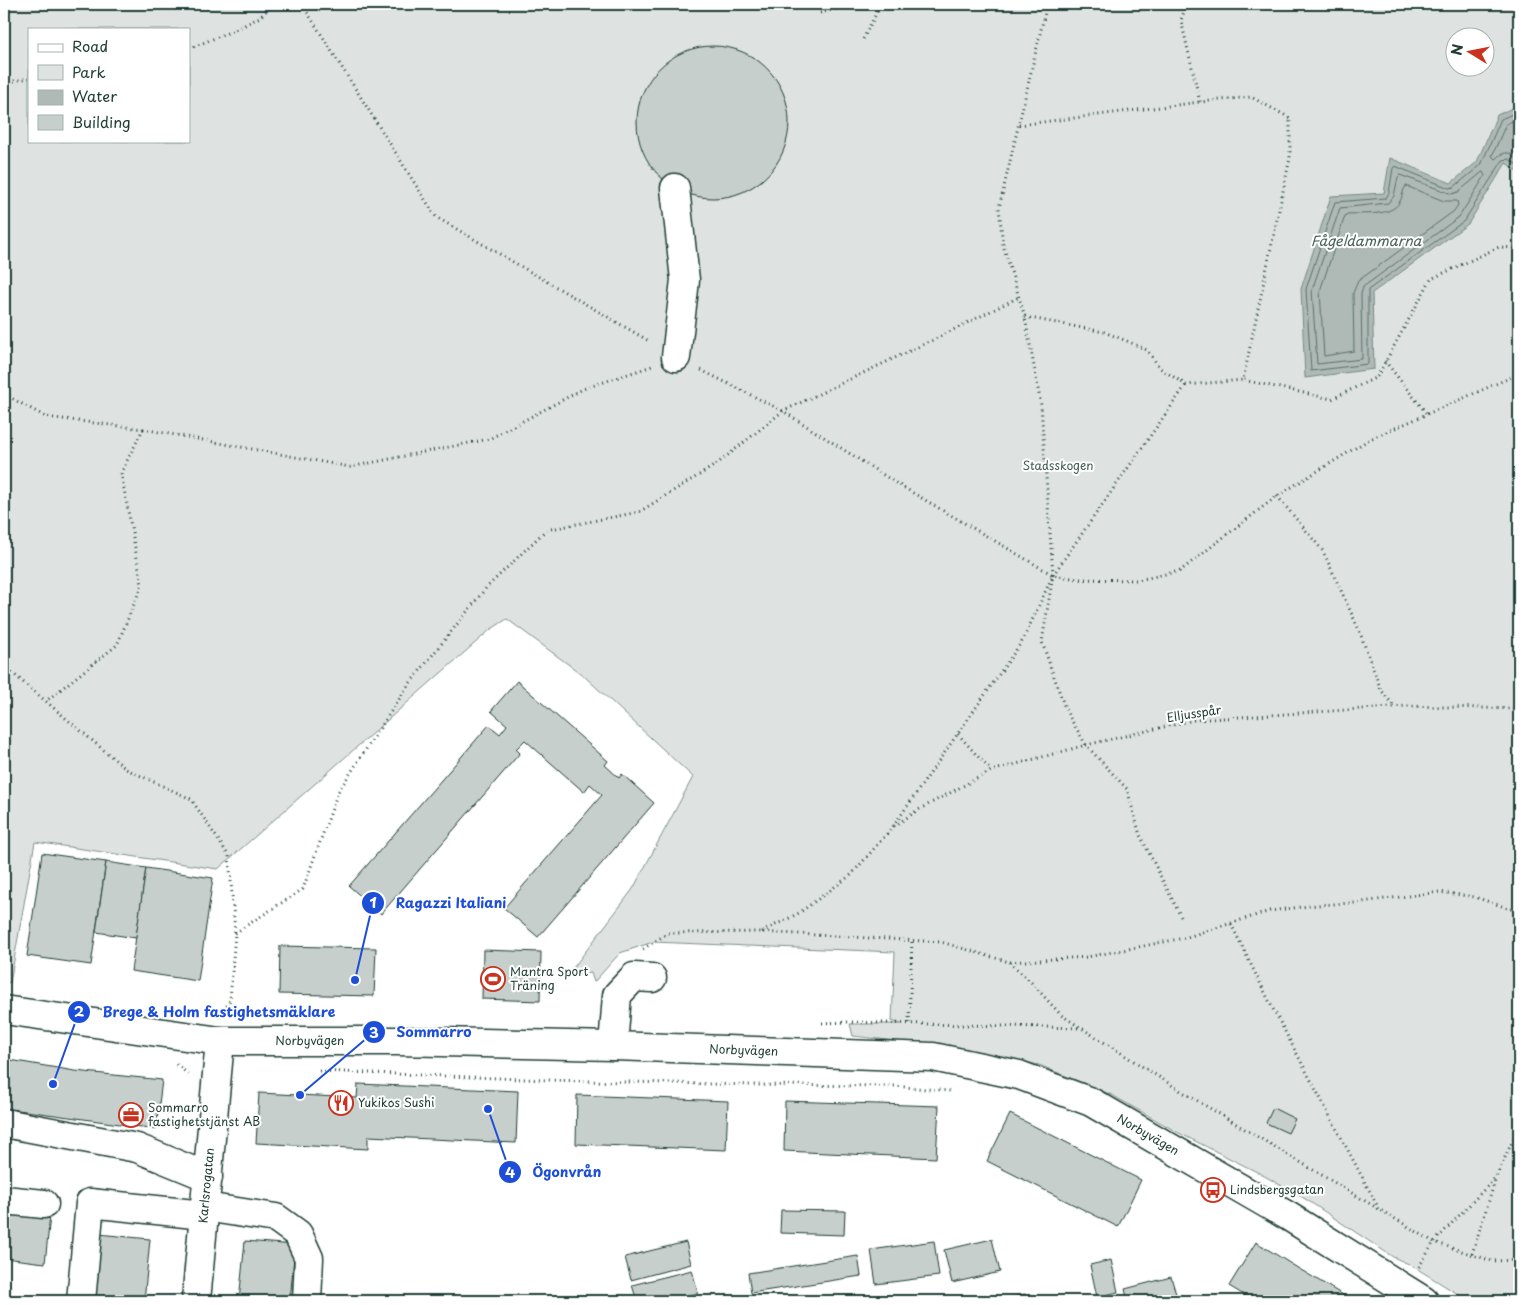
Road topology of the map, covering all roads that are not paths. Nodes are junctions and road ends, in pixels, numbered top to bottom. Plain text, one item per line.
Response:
1 (675, 188) dead end
2 (676, 357) road end
3 (652, 978) dead end
4 (4, 1010) edge
5 (613, 1046) junction
6 (216, 1048) junction
7 (4, 1123) edge
8 (208, 1177) junction
9 (4, 1200) edge
10 (44, 1204) dead end
11 (205, 1211) junction
12 (1415, 1295) edge
13 (81, 1301) edge
14 (196, 1301) edge
15 (307, 1301) edge

1 - 2 street
3 - 5 street
4 - 6 street, Norbyvägen
5 - 6 street, Norbyvägen
5 - 12 street, Norbyvägen
6 - 8 street, Karlsrogatan
7 - 8 street
8 - 11 street, Karlsrogatan
9 - 10 street
11 - 13 street
11 - 14 street, Karlsrogatan
11 - 15 street

